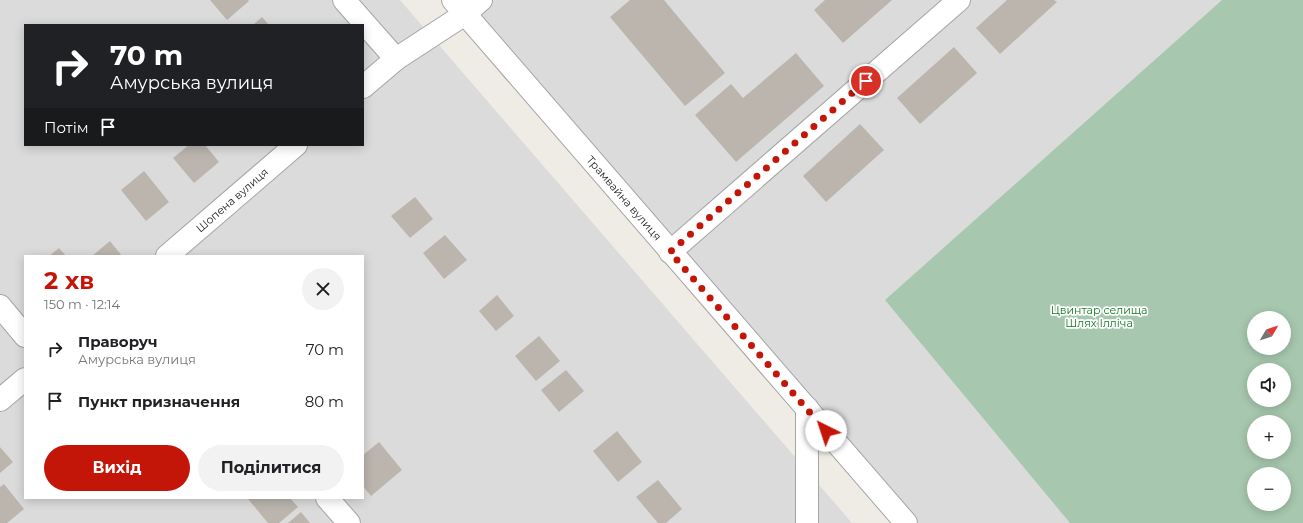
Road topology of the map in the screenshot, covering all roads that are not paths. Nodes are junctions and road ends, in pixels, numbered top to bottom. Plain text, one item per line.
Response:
1 (344, 0) edge
2 (481, 0) edge
3 (959, 0) edge
4 (459, 7) edge
5 (396, 59) junction
6 (364, 86) edge
7 (295, 146) edge
8 (670, 252) junction
9 (168, 255) edge
10 (0, 306) edge
11 (24, 335) edge
12 (24, 380) edge
13 (0, 400) edge
14 (806, 408) junction
15 (329, 499) edge
16 (349, 523) edge
17 (807, 523) edge
18 (906, 523) edge

1 - 5 street
2 - 4 street
3 - 8 street
4 - 5 street
4 - 8 street, Трамвайна вулиця
5 - 6 street
7 - 9 street, Шопена вулиця
8 - 14 street, Трамвайна вулиця
10 - 11 street
12 - 13 street
14 - 17 street
14 - 18 street, Трамвайна вулиця
15 - 16 street

